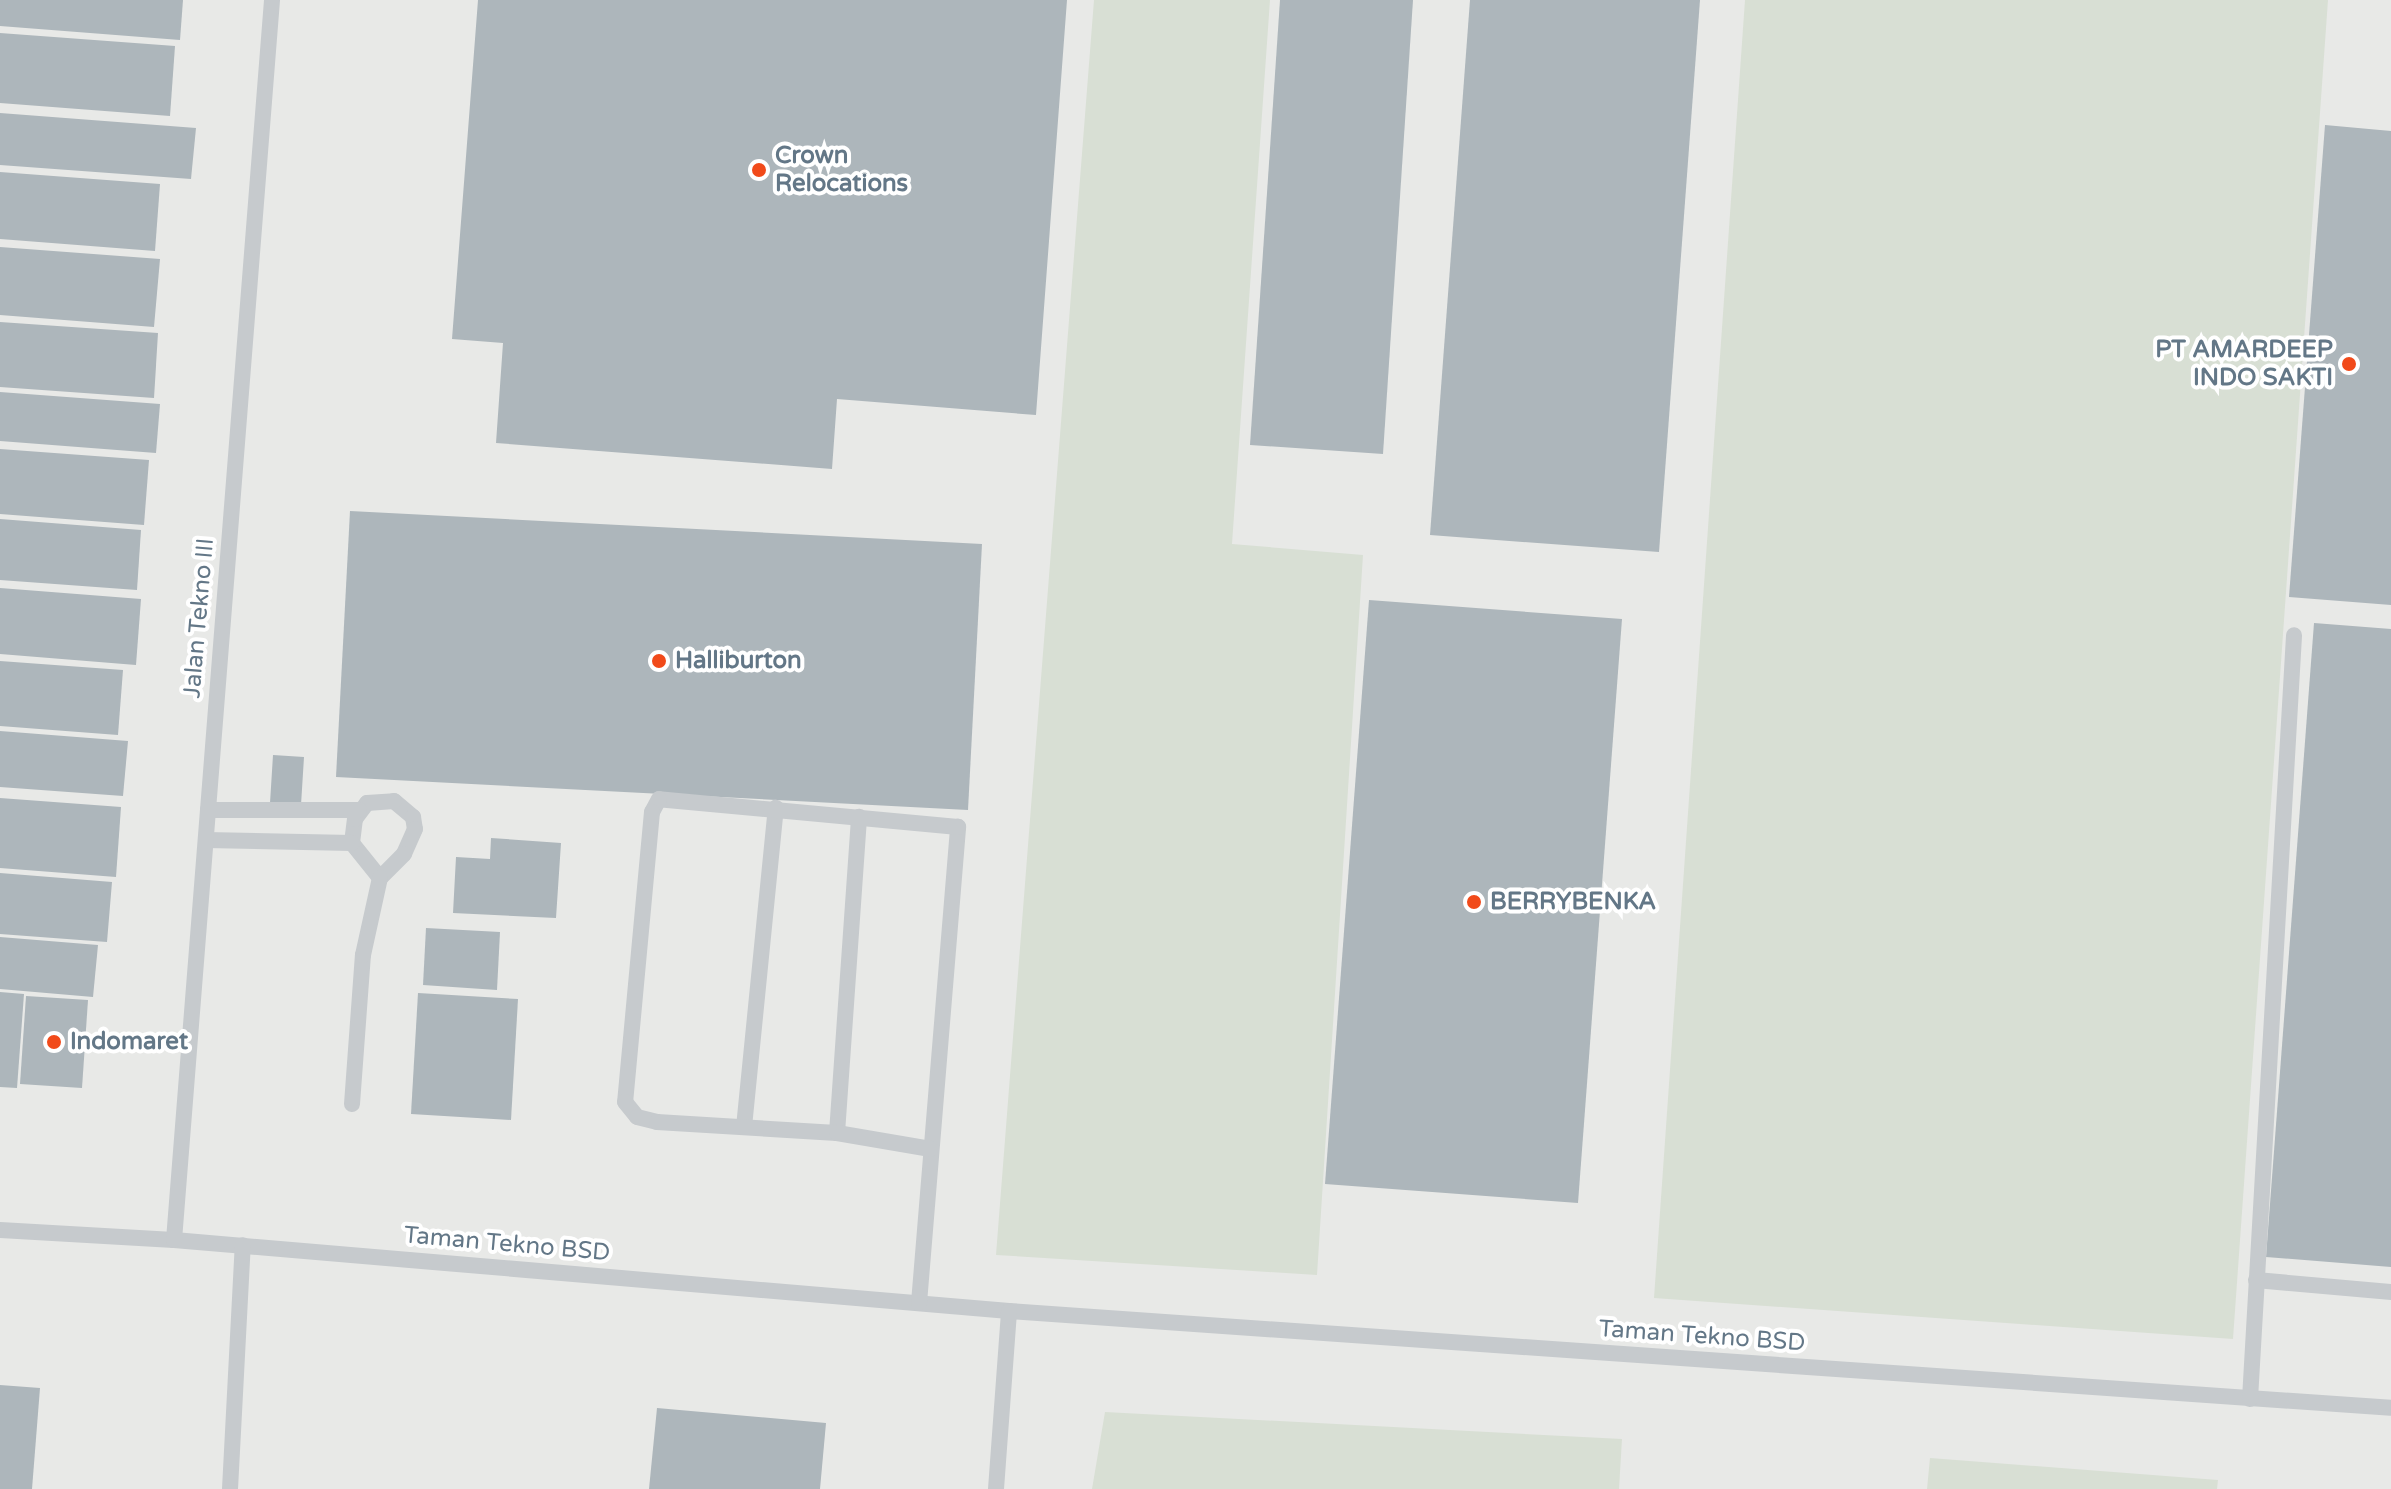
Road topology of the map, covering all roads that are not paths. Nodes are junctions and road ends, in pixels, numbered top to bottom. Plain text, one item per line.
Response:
1 (272, 0) edge
2 (2294, 635) dead end
3 (776, 808) junction
4 (208, 810) junction
5 (359, 810) junction
6 (859, 817) junction
7 (206, 840) junction
8 (352, 843) junction
9 (380, 878) junction
10 (352, 1104) dead end
11 (744, 1127) junction
12 (837, 1133) junction
13 (931, 1149) junction
14 (0, 1230) edge
15 (174, 1240) junction
16 (243, 1245) junction
17 (2256, 1280) junction
18 (2391, 1292) edge
19 (919, 1303) junction
20 (1009, 1311) junction
21 (2250, 1399) junction
22 (2391, 1408) edge
23 (230, 1489) edge
24 (996, 1489) edge

1 - 4 lane, Jalan Tekno III
2 - 17 lane
3 - 6 lane
3 - 11 lane
3 - 11 lane
4 - 5 lane
4 - 7 lane, Jalan Tekno III
5 - 8 lane
5 - 9 lane
6 - 12 lane
6 - 13 lane
7 - 8 lane
7 - 15 lane, Jalan Tekno III
8 - 9 lane
9 - 10 lane
11 - 12 lane
12 - 13 lane
13 - 19 lane
14 - 15 lane, Taman Tekno BSD
15 - 16 lane, Taman Tekno BSD
16 - 19 lane, Taman Tekno BSD
16 - 23 lane
17 - 18 lane
17 - 21 lane
19 - 20 lane, Taman Tekno BSD
20 - 21 lane, Taman Tekno BSD
20 - 24 lane
21 - 22 lane, Taman Tekno BSD

